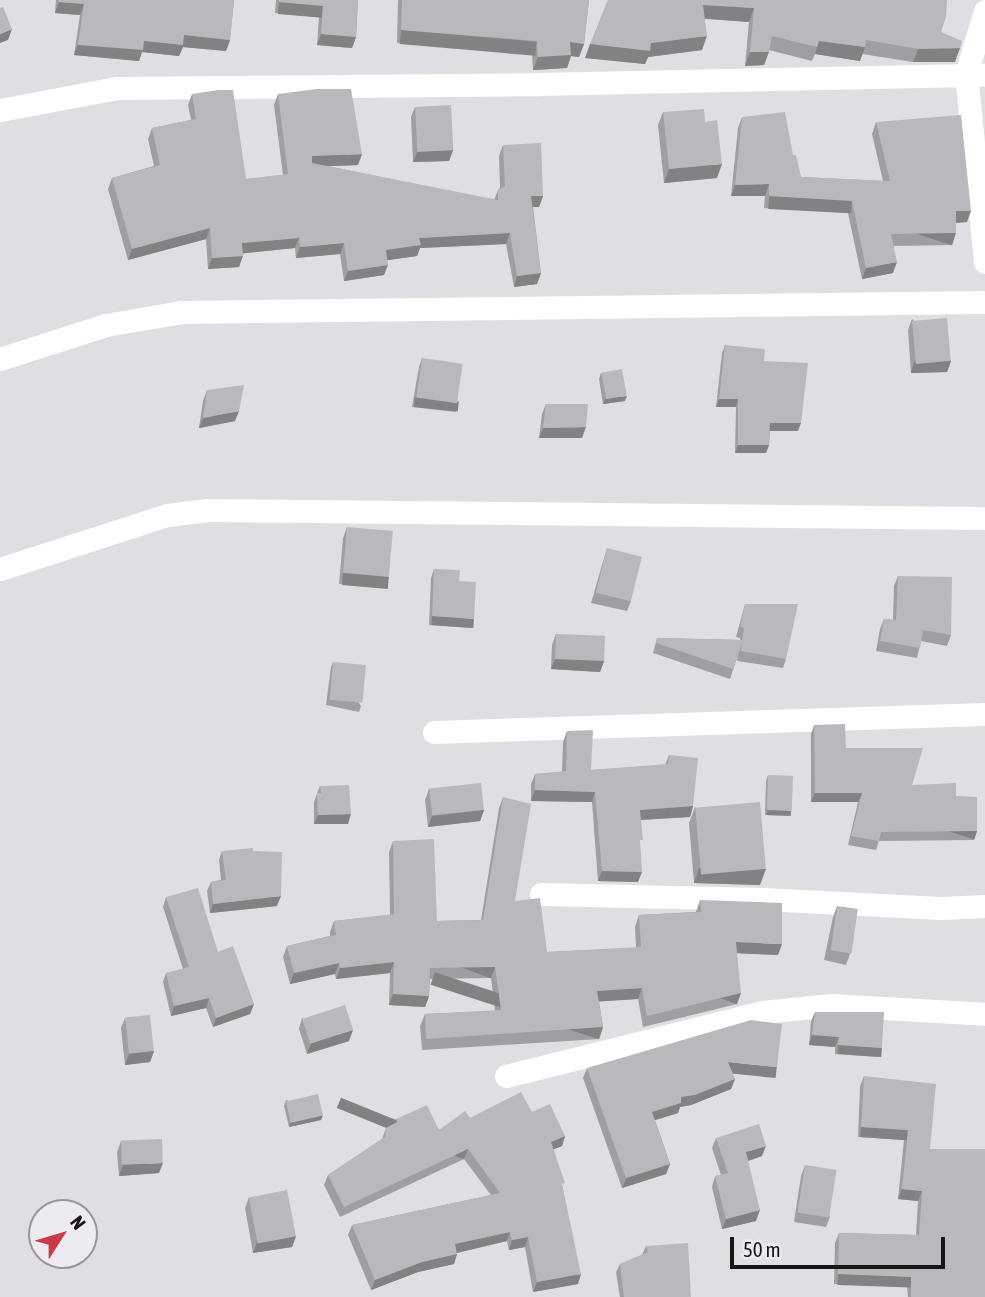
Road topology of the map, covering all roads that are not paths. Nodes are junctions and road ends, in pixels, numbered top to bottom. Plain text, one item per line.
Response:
1 (985, 11) edge
2 (976, 74) edge
3 (0, 110) edge
4 (985, 262) edge
5 (985, 302) edge
6 (0, 359) edge
7 (985, 518) edge
8 (0, 569) edge
9 (985, 714) edge
10 (434, 732) dead end
11 (541, 894) dead end
12 (985, 906) edge
13 (985, 1014) edge
14 (506, 1076) dead end

1 - 2 street
2 - 3 street
2 - 4 street
5 - 6 street
7 - 8 street
9 - 10 street
11 - 12 street
13 - 14 street

